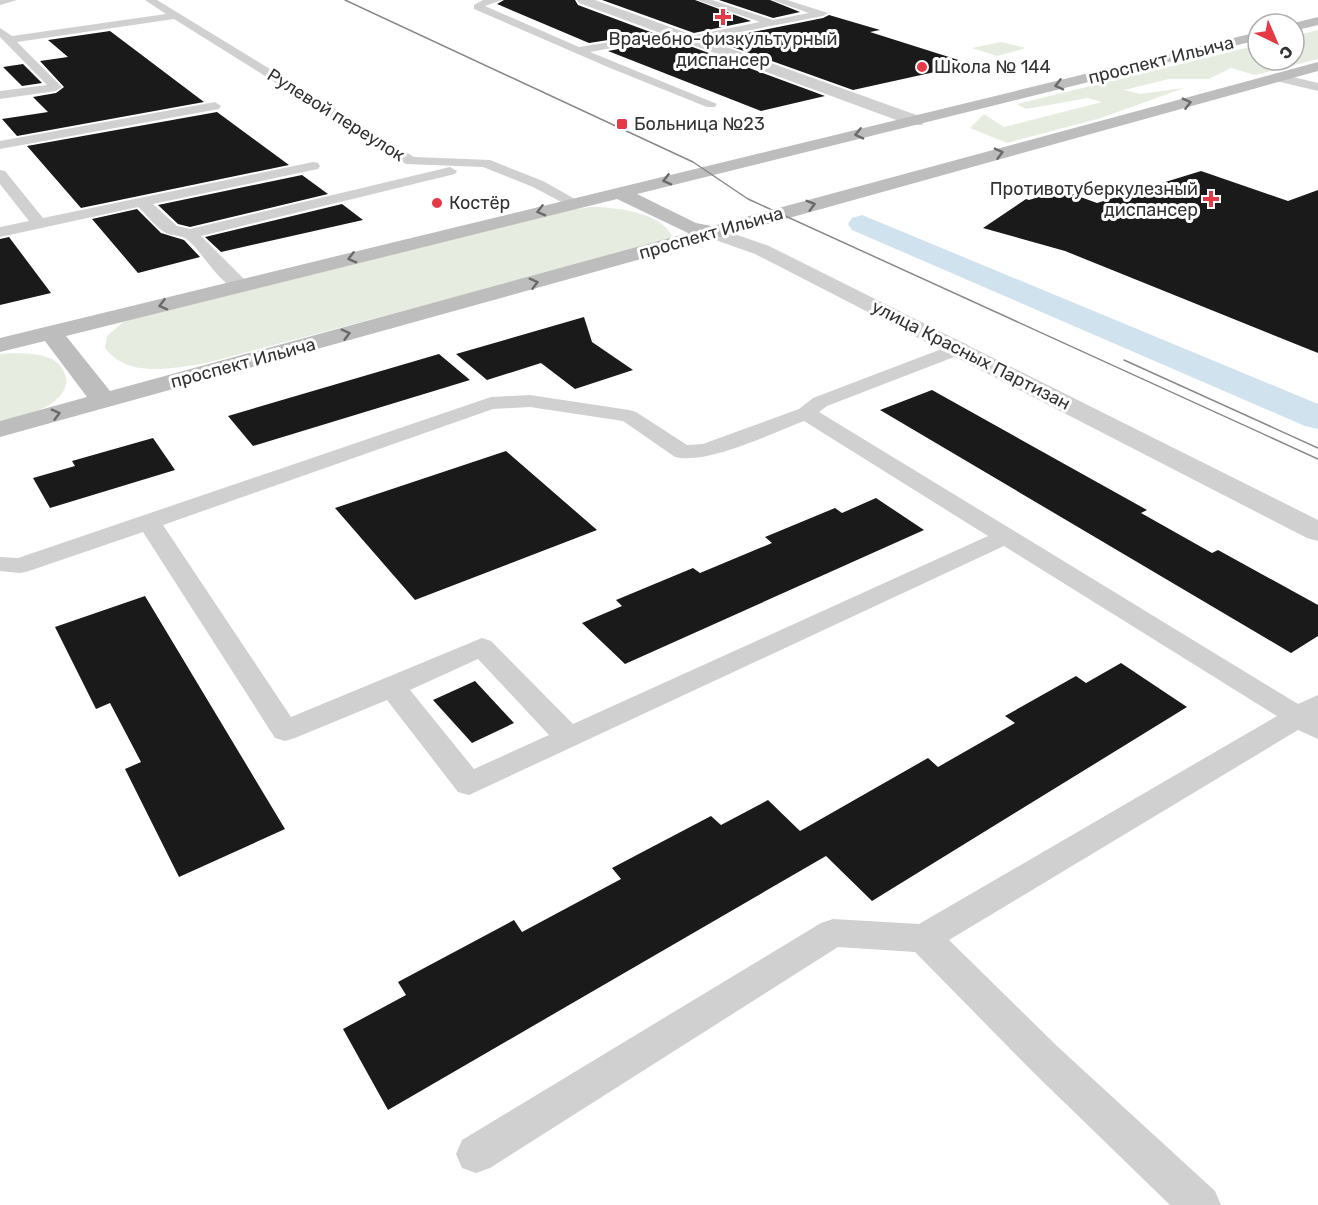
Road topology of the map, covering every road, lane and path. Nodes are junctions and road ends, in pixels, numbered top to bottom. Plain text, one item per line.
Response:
1 (12, 0) edge
2 (150, 0) edge
3 (497, 0) edge
4 (583, 0) edge
5 (702, 0) edge
6 (777, 0) edge
7 (0, 2) edge
8 (176, 16) junction
9 (773, 23) junction
10 (4, 35) edge
11 (682, 36) junction
12 (1246, 39) edge
13 (580, 50) junction
14 (1318, 66) edge
15 (1276, 77) junction
16 (1318, 87) edge
17 (0, 95) edge
18 (711, 104) dead end
19 (215, 106) dead end
20 (916, 121) junction
21 (0, 145) edge
22 (485, 163) junction
23 (313, 166) dead end
24 (0, 174) edge
25 (618, 192) junction
26 (141, 202) junction
27 (574, 203) junction
28 (39, 224) junction
29 (0, 232) edge
30 (714, 233) junction
31 (190, 234) junction
32 (242, 286) junction
33 (51, 333) junction
34 (0, 345) edge
35 (960, 348) junction
36 (104, 400) junction
37 (806, 413) junction
38 (0, 429) edge
39 (149, 522) junction
40 (1318, 532) edge
41 (1007, 536) junction
42 (0, 564) edge
43 (392, 687) junction
44 (1312, 717) edge
45 (569, 738) junction
46 (924, 938) junction
47 (476, 1154) dead end
48 (1200, 1205) edge

1 - 7 lane
2 - 8 lane, Рулевой переулок
3 - 13 lane
4 - 11 street
5 - 9 lane
6 - 9 lane
8 - 10 lane
8 - 22 lane, Рулевой переулок
9 - 11 lane
10 - 17 lane
11 - 13 lane
11 - 20 street
12 -> 20 street, проспект Ильича
13 - 18 lane
14 - 15 street, проспект Ильича
15 - 16 lane
30 -> 15 street, проспект Ильича
19 - 21 lane
20 -> 25 street, проспект Ильича
22 - 27 lane, Рулевой переулок
22 - 31 lane
23 - 26 lane
24 - 28 lane
25 - 27 street, проспект Ильича
25 - 30 street, улица Красных Партизан
26 - 28 lane
26 - 31 lane
27 -> 32 street, проспект Ильича
28 - 29 lane
30 - 35 street, улица Красных Партизан
36 -> 30 street, проспект Ильича
31 - 32 lane
32 -> 33 street, проспект Ильича
33 - 34 street, проспект Ильича
33 - 36 street
35 - 37 lane
35 - 40 street, улица Красных Партизан
38 -> 36 street, проспект Ильича
37 - 39 lane
37 - 41 lane
39 - 42 lane
39 - 43 lane
41 - 44 lane
41 - 45 lane
43 - 45 lane
43 - 45 lane
44 - 46 lane
46 - 47 lane
46 - 48 lane

